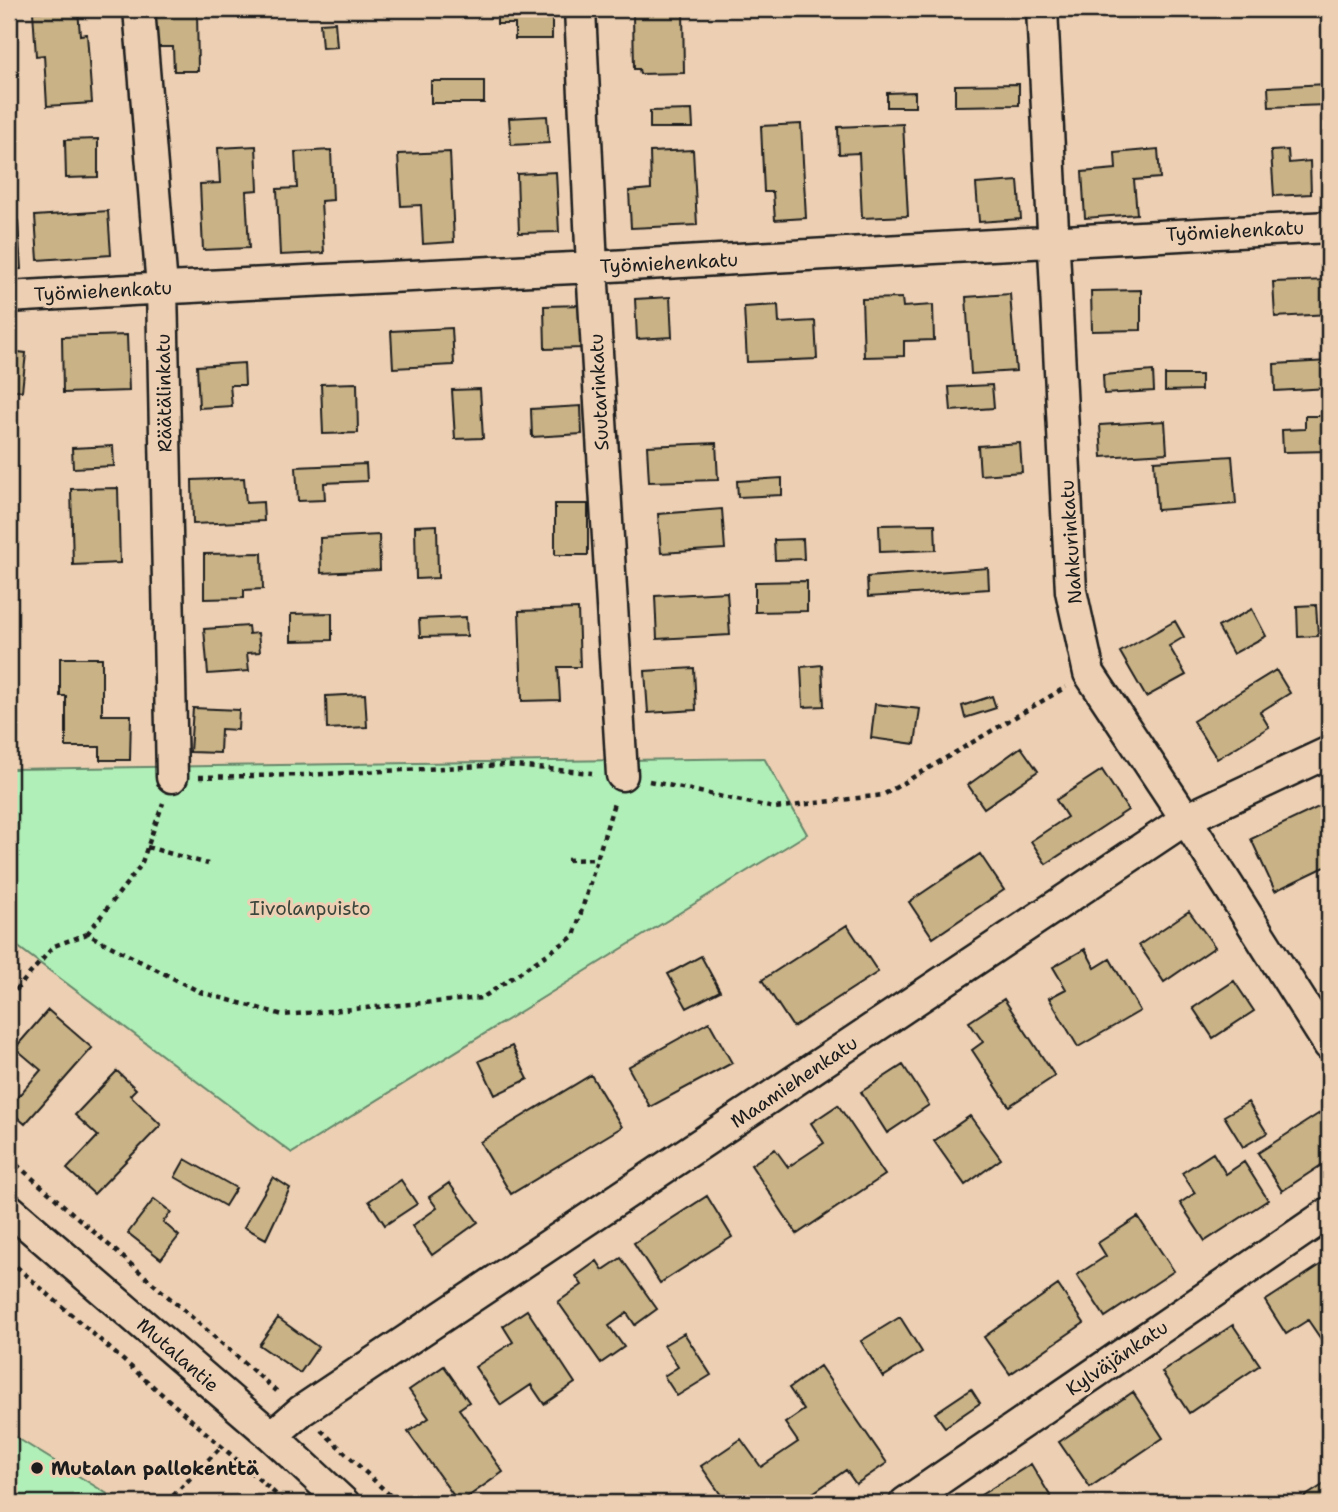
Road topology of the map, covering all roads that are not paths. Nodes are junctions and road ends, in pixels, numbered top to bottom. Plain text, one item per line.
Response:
1 (139, 9) edge
2 (580, 9) edge
3 (1042, 9) edge
4 (1329, 227) edge
5 (1055, 240) junction
6 (592, 267) junction
7 (162, 287) junction
8 (9, 297) edge
9 (1329, 752) edge
10 (622, 775) road end
11 (172, 777) road end
12 (1186, 819) junction
13 (1329, 1045) edge
14 (9, 1209) edge
15 (1329, 1213) edge
16 (272, 1436) junction
17 (344, 1503) edge
18 (905, 1503) edge

1 - 7 street, Räätälinkatu
2 - 6 street, Suutarinkatu
3 - 5 street, Nahkurinkatu
4 - 5 street, Työmiehenkatu
5 - 6 street, Työmiehenkatu
5 - 12 street, Nahkurinkatu
6 - 7 street, Työmiehenkatu
6 - 10 street, Suutarinkatu
7 - 8 street, Työmiehenkatu
7 - 11 street, Räätälinkatu
9 - 12 street, Maamiehenkatu
12 - 13 street, Nahkurinkatu
12 - 16 street, Maamiehenkatu
14 - 16 street, Mutalantie
15 - 18 street, Kylväjänkatu
16 - 17 street, Mutalantie

